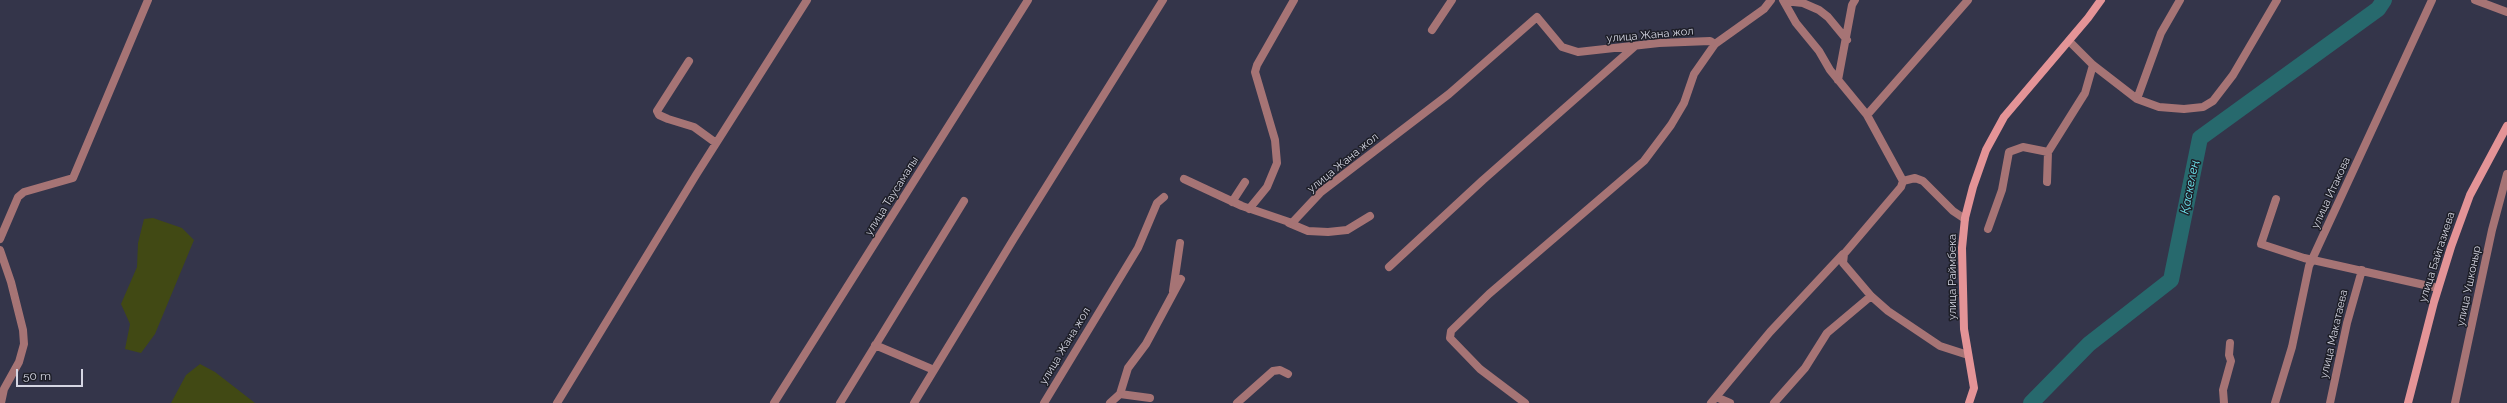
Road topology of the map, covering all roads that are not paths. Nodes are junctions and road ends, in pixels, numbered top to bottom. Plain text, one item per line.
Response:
1 (148, 0) edge
2 (807, 0) edge
3 (1028, 0) edge
4 (1164, 0) edge
5 (1294, 0) edge
6 (1452, 0) edge
7 (1771, 0) edge
8 (1855, 0) edge
9 (1968, 0) edge
10 (2101, 0) edge
11 (2180, 0) edge
12 (2277, 0) edge
13 (2432, 0) edge
14 (2475, 0) edge
15 (1783, 1) edge
16 (2507, 12) edge
17 (1432, 30) dead end
18 (1847, 40) junction
19 (2069, 41) junction
20 (1715, 44) junction
21 (1634, 47) junction
22 (689, 60) dead end
23 (2093, 66) junction
24 (1838, 80) junction
25 (2137, 99) junction
26 (1867, 115) junction
27 (2507, 126) edge
28 (716, 143) junction
29 (2048, 152) junction
30 (2507, 174) edge
31 (1184, 179) dead end
32 (1903, 181) junction
33 (1245, 182) dead end
34 (2047, 182) dead end
35 (1164, 197) dead end
36 (2276, 199) dead end
37 (964, 201) dead end
38 (1232, 202) junction
39 (1249, 209) junction
40 (1370, 216) dead end
41 (1965, 219) junction
42 (1289, 223) junction
43 (1988, 229) dead end
44 (0, 239) edge
45 (1180, 242) dead end
46 (0, 250) edge
47 (1844, 254) junction
48 (2312, 259) junction
49 (1389, 267) dead end
50 (2362, 270) junction
51 (1181, 279) dead end
52 (2438, 288) junction
53 (1173, 296) junction
54 (1871, 296) junction
55 (2230, 343) dead end
56 (875, 345) junction
57 (1968, 355) junction
58 (934, 370) junction
59 (1288, 374) dead end
60 (1122, 391) junction
61 (1150, 398) dead end
62 (1714, 400) edge
63 (1, 403) edge
64 (557, 403) edge
65 (774, 403) edge
66 (840, 403) edge
67 (914, 403) edge
68 (1044, 403) edge
69 (1110, 403) edge
70 (1237, 403) edge
71 (1525, 403) edge
72 (1730, 403) edge
73 (1774, 403) edge
74 (1969, 403) edge
75 (2224, 403) edge
76 (2275, 403) edge
77 (2330, 403) edge
78 (2408, 403) edge
79 (2455, 403) edge

1 - 44 street
2 - 28 street
3 - 65 street, улица Таусамалы
4 - 58 street
5 - 39 street
6 - 17 street
7 - 20 street
8 - 18 street
9 - 26 street
10 - 19 street, улица Раймбека
11 - 25 street
12 - 25 street
13 - 48 street, улица Итакова
14 - 16 street
15 - 18 street
15 - 24 street
18 - 24 street
19 - 23 street
19 - 41 street, улица Раймбека
20 - 21 street, улица Жана жол
20 - 71 street
21 - 42 street, улица Жана жол
21 - 49 street
22 - 28 street
23 - 25 street
23 - 29 street
24 - 26 street
26 - 32 street
27 - 52 street, улица Байгазиева
28 - 64 street
29 - 34 street
29 - 43 street
30 - 79 street, улица Ушконыр
31 - 38 street
32 - 41 street
32 - 47 street
33 - 38 street
35 - 68 street, улица Жана жол
36 - 48 street
37 - 56 street
38 - 39 street
39 - 42 street
40 - 42 street
41 - 57 street, улица Раймбека
45 - 53 street
46 - 63 street
47 - 54 street
47 - 62 street
48 - 50 street
48 - 76 street, улица Итакова
50 - 52 street
50 - 77 street, улица Макатаева
51 - 53 street
52 - 78 street, улица Байгазиева
53 - 60 street
54 - 57 street
54 - 73 street
55 - 75 street
56 - 58 street
56 - 66 street
57 - 74 street, улица Раймбека
58 - 67 street
59 - 70 street
60 - 61 street
60 - 69 street
62 - 72 street

